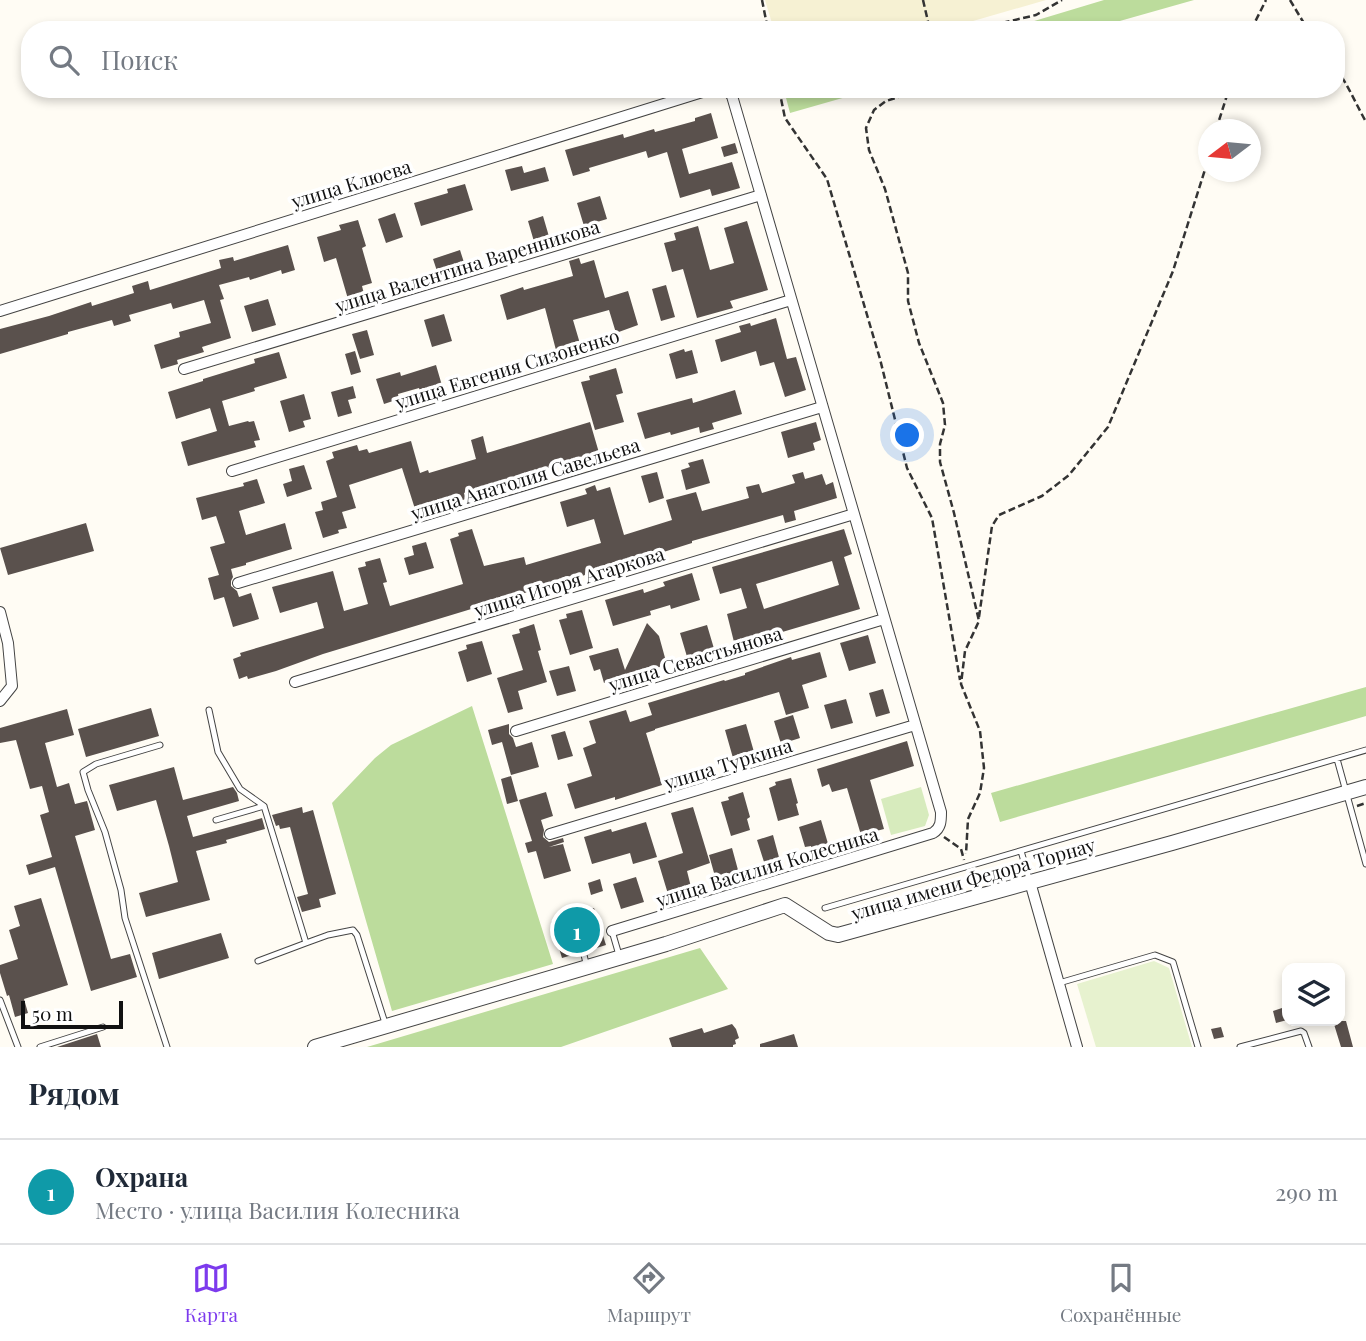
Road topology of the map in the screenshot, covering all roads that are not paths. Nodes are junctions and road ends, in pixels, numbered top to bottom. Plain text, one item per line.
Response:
1 (683, 98) edge
2 (731, 98) edge
3 (761, 195) junction
4 (791, 300) junction
5 (0, 311) edge
6 (184, 369) dead end
7 (822, 407) junction
8 (232, 471) dead end
9 (853, 514) junction
10 (239, 583) dead end
11 (0, 612) edge
12 (884, 619) junction
13 (295, 682) dead end
14 (1, 700) edge
15 (209, 710) dead end
16 (915, 725) junction
17 (516, 731) dead end
18 (160, 745) dead end
19 (1366, 750) edge
20 (1337, 759) junction
21 (1366, 787) edge
22 (1346, 792) junction
23 (264, 806) junction
24 (216, 820) dead end
25 (550, 834) dead end
26 (1021, 851) junction
27 (1366, 864) edge
28 (1030, 882) junction
29 (824, 908) dead end
30 (612, 932) joint
31 (306, 943) junction
32 (619, 958) junction
33 (258, 961) dead end
34 (1059, 983) junction
35 (0, 1000) edge
36 (386, 1026) junction
37 (103, 1027) dead end
38 (18, 1047) edge
39 (40, 1047) edge
40 (167, 1047) edge
41 (315, 1047) edge
42 (1077, 1047) edge
43 (1198, 1047) edge
44 (1240, 1047) edge
45 (1308, 1047) edge

1 - 5 street, улица Клюева
2 - 3 street
3 - 4 street
3 - 6 street, улица Валентина Варенникова
4 - 7 street
4 - 8 street, улица Евгения Сизоненко
7 - 9 street
7 - 10 street, улица Анатолия Савельева
9 - 12 street
9 - 13 street, улица Игоря Агаркова
11 - 14 street
12 - 16 street
12 - 17 street, улица Севастьянова
15 - 23 lane
16 - 25 street, улица Туркина
16 - 30 street, улица Василия Колесника
18 - 40 lane
19 - 20 lane
20 - 22 lane
20 - 26 lane
21 - 22 street, улица имени Федора Торнау
22 - 27 lane
22 - 28 street, улица имени Федора Торнау
23 - 24 lane
23 - 31 lane
26 - 28 lane
26 - 29 lane
28 - 32 street, улица имени Федора Торнау
28 - 34 street
30 - 32 lane
31 - 33 lane
31 - 36 lane
32 - 36 street, улица имени Федора Торнау
34 - 42 street
34 - 43 lane
35 - 38 lane
36 - 41 street, улица имени Федора Торнау
37 - 39 lane
44 - 45 lane

